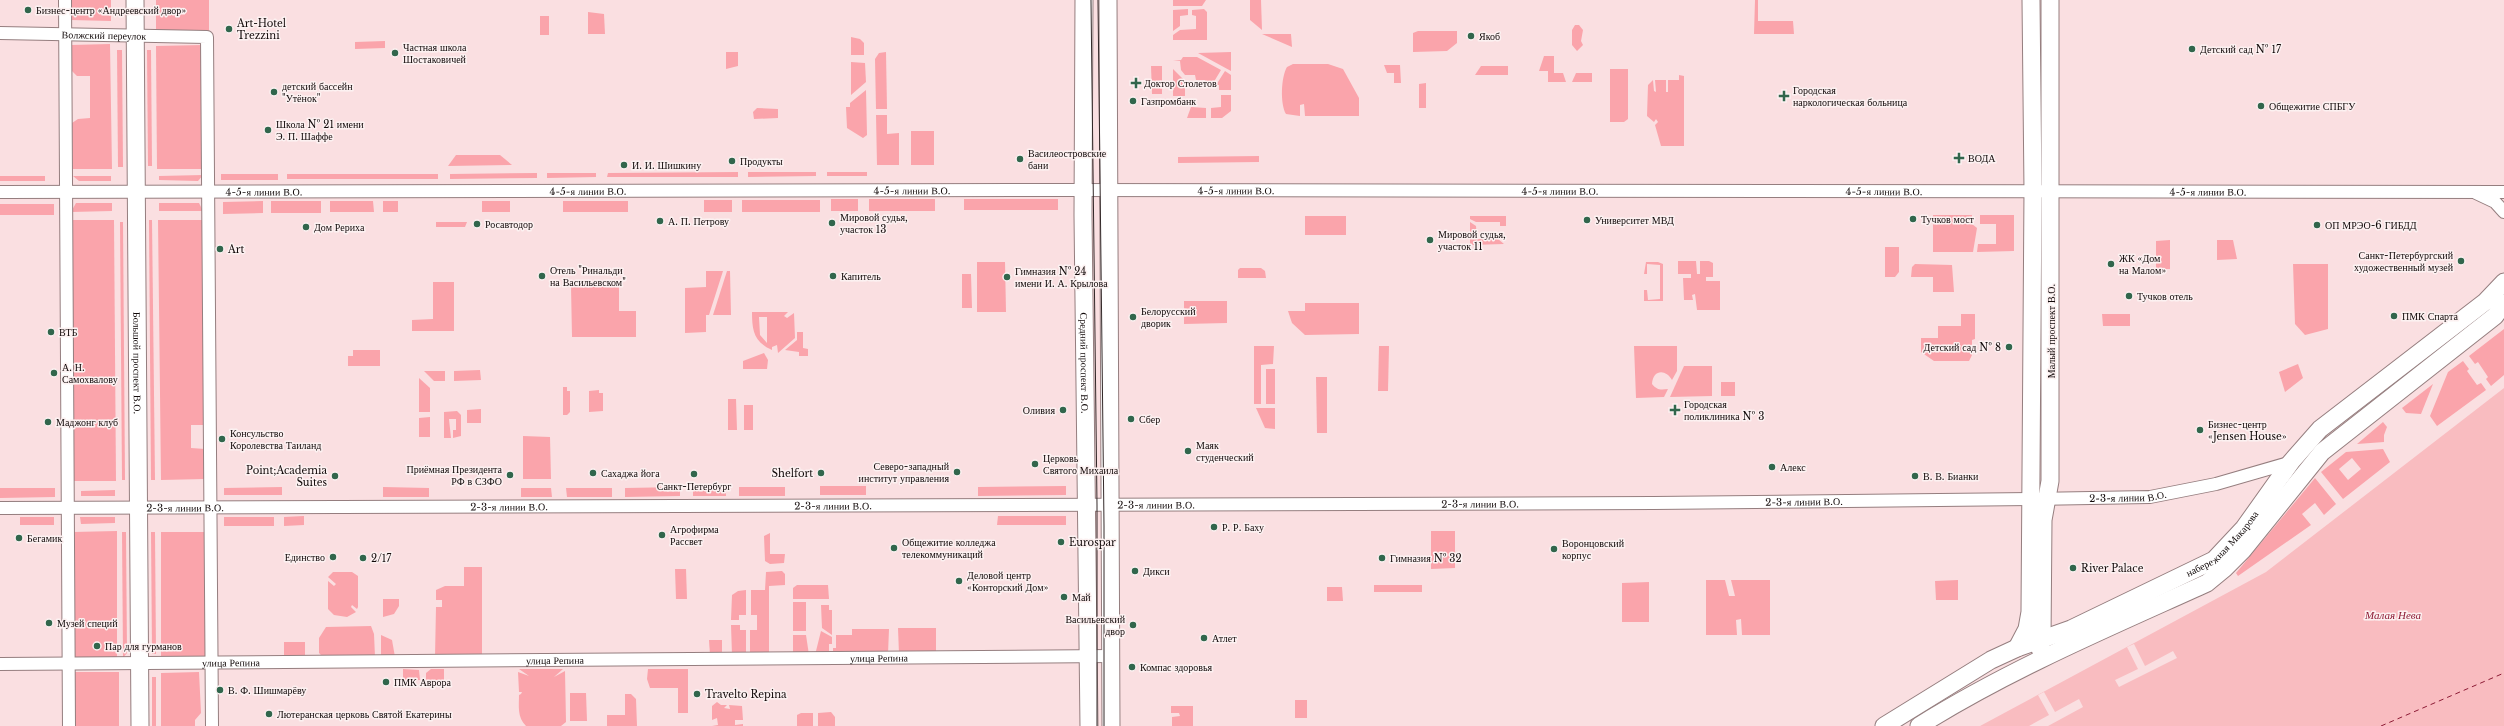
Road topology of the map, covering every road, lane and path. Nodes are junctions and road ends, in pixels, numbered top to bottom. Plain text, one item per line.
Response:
1 (65, 0) edge
2 (135, 0) edge
3 (1084, 0) edge
4 (1108, 0) edge
5 (2031, 0) edge
6 (2050, 0) edge
7 (0, 33) edge
8 (65, 33) junction
9 (135, 36) junction
10 (1083, 190) junction
11 (2051, 190) junction
12 (208, 191) junction
13 (1108, 191) junction
14 (2033, 191) junction
15 (2471, 191) junction
16 (0, 192) edge
17 (66, 192) junction
18 (136, 192) junction
19 (2504, 192) edge
20 (2504, 212) edge
21 (2503, 287) edge
22 (2291, 462) junction
23 (2305, 472) junction
24 (2039, 499) junction
25 (1087, 505) junction
26 (1110, 505) junction
27 (69, 507) junction
28 (139, 507) junction
29 (210, 507) junction
30 (0, 508) edge
31 (2042, 640) junction
32 (2017, 648) junction
33 (1088, 656) junction
34 (1111, 656) junction
35 (2037, 661) junction
36 (69, 663) junction
37 (140, 663) junction
38 (211, 663) junction
39 (0, 664) edge
40 (70, 726) edge
41 (140, 726) edge
42 (212, 726) edge
43 (1088, 726) edge
44 (1111, 726) edge
45 (1884, 726) edge
46 (1919, 726) edge

1 - 8 street
2 - 9 main road, Большой проспект В.О.
3 - 10 main road, Средний проспект В.О.
4 - 13 main road
5 - 14 main road, Малый проспект В.О.
6 - 11 main road, Малый проспект В.О.
7 - 8 street, Волжский переулок
8 - 9 street, Волжский переулок
8 - 17 street
9 - 12 street, Волжский переулок
9 - 18 main road, Большой проспект В.О.
10 - 12 street, 4-5-я линии В.О.
10 - 13 street, 4-5-я линии В.О.
10 - 25 main road, Средний проспект В.О.
11 - 14 street, 4-5-я линии В.О.
11 - 15 street, 4-5-я линии В.О.
11 - 24 main road, Малый проспект В.О.
12 - 18 street, 4-5-я линии В.О.
12 - 29 street
13 - 14 street, 4-5-я линии В.О.
13 - 26 main road
14 - 24 main road, Малый проспект В.О.
15 - 19 street, 4-5-я линии В.О.
15 - 20 street, 4-5-я линии В.О.
16 - 17 street, 4-5-я линии В.О.
17 - 18 street, 4-5-я линии В.О.
17 - 27 street
18 - 28 main road, Большой проспект В.О.
21 - 22 main road, набережная Макарова
21 - 23 main road, набережная Макарова
22 - 23 street
22 - 24 street, 2-3-я линии В.О.
22 - 31 main road, набережная Макарова
23 - 35 main road, набережная Макарова
24 - 26 street, 2-3-я линии В.О.
24 - 31 main road, Малый проспект В.О.
24 - 32 main road, Малый проспект В.О.
25 - 26 street, 2-3-я линии В.О.
25 - 29 street, 2-3-я линии В.О.
25 - 33 main road, Средний проспект В.О.
26 - 34 main road
27 - 28 street, 2-3-я линии В.О.
27 - 30 street, 2-3-я линии В.О.
27 - 36 street
28 - 29 street, 2-3-я линии В.О.
28 - 37 main road, Большой проспект В.О.
29 - 38 street
31 - 32 main road, набережная Макарова
31 - 35 main road, Малый проспект В.О.
32 - 45 main road, набережная Макарова
33 - 34 street, улица Репина
33 - 38 street, улица Репина
33 - 43 main road, Средний проспект В.О.
34 - 44 main road
35 - 46 main road, набережная Макарова
36 - 37 street, улица Репина
36 - 39 street, улица Репина
36 - 40 street
37 - 38 street, улица Репина
37 - 41 main road, Большой проспект В.О.
38 - 42 street

